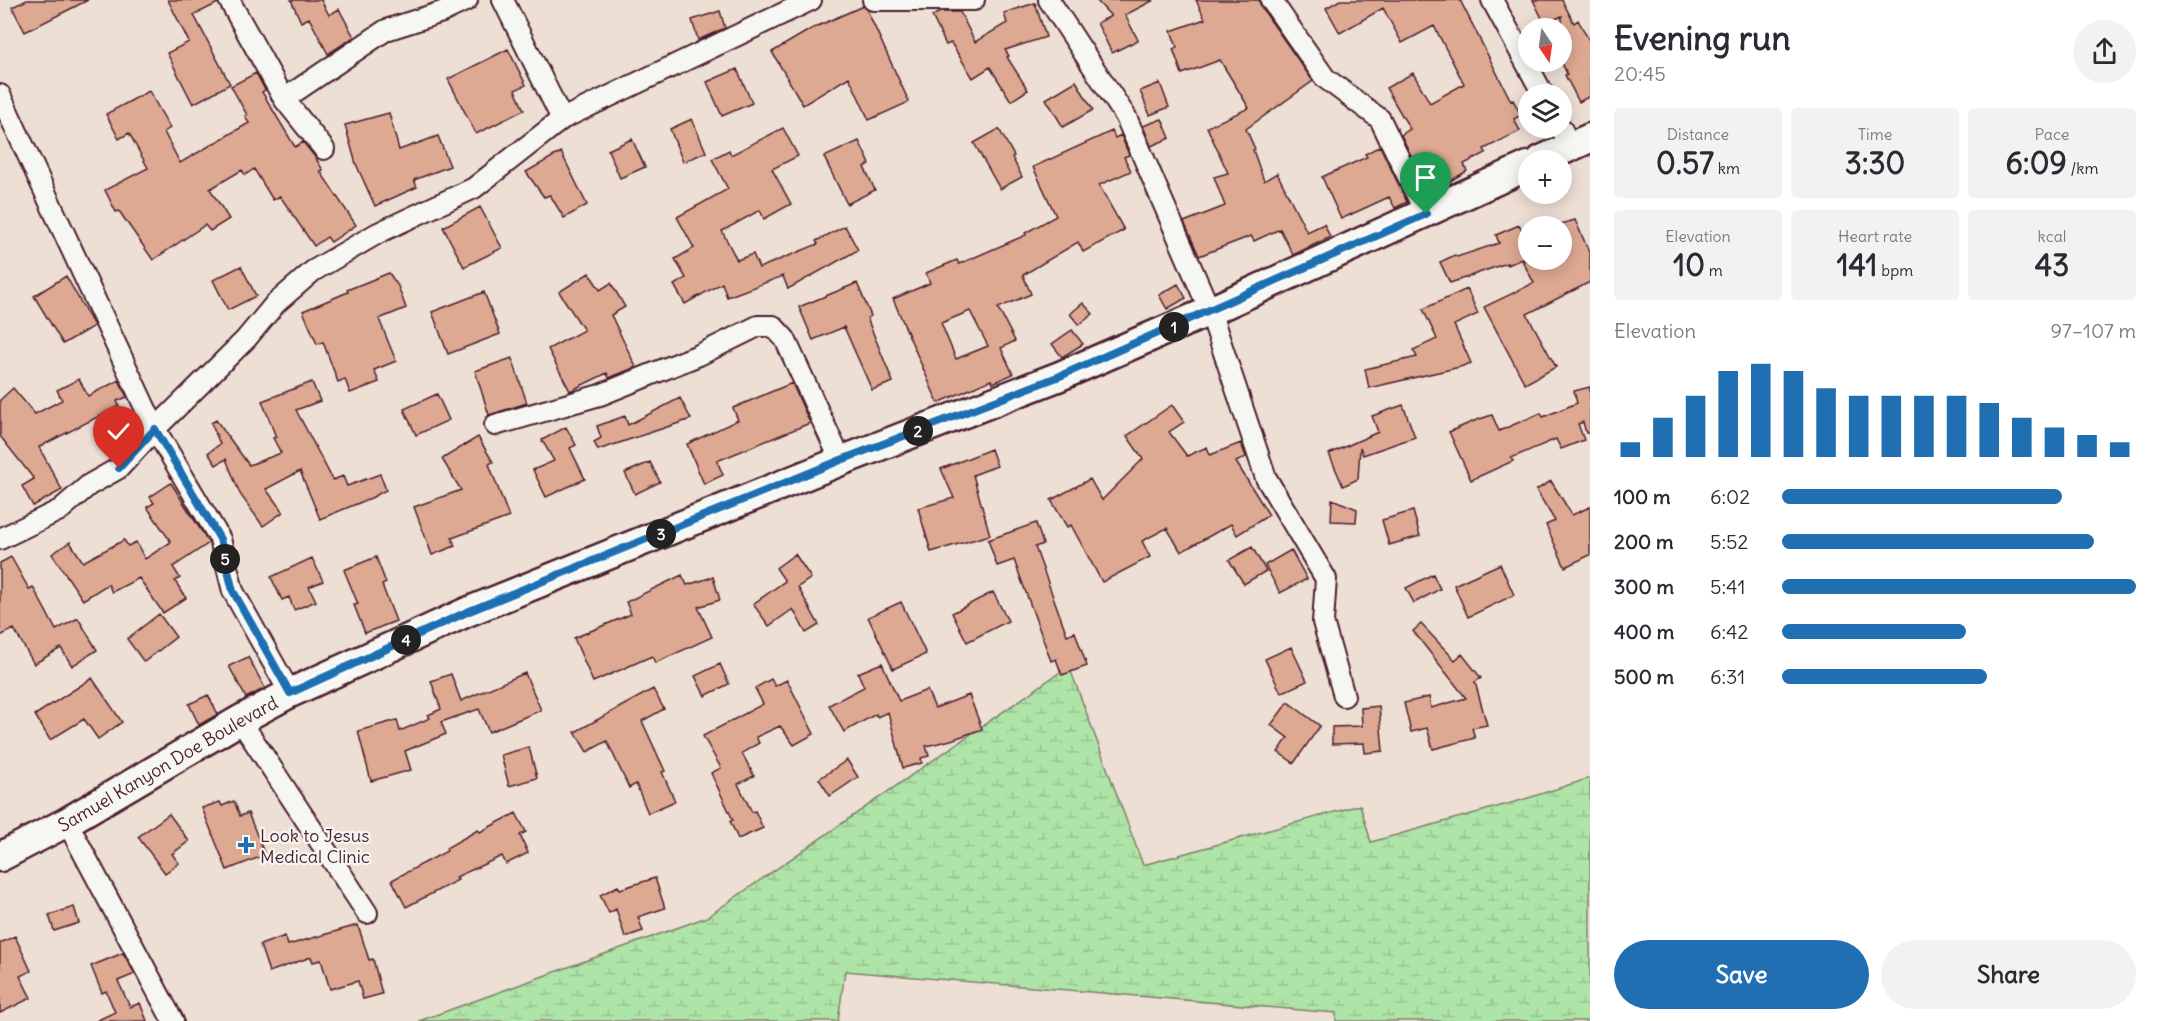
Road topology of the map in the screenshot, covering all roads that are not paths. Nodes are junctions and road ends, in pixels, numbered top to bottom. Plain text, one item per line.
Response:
1 (229, 0) edge
2 (467, 0) edge
3 (503, 0) edge
4 (811, 0) edge
5 (873, 0) edge
6 (974, 0) edge
7 (1049, 0) edge
8 (1271, 0) edge
9 (1492, 0) edge
10 (1538, 84) edge
11 (0, 95) edge
12 (284, 99) junction
13 (562, 120) junction
14 (1574, 137) edge
15 (324, 149) dead end
16 (1555, 150) edge
17 (1518, 171) edge
18 (1426, 214) junction
19 (1210, 311) junction
20 (495, 425) dead end
21 (155, 429) junction
22 (841, 460) junction
23 (0, 539) edge
24 (290, 693) junction
25 (1344, 696) dead end
26 (240, 720) junction
27 (67, 822) junction
28 (0, 857) edge
29 (367, 913) dead end
30 (173, 1021) edge

1 - 12 street
2 - 12 street
3 - 13 street
4 - 13 street
5 - 6 street
7 - 19 street
8 - 18 street
9 - 10 street
11 - 21 street
12 - 15 street
13 - 21 street
14 - 16 street
17 - 18 street, Samuel Kanyon Doe Boulevard
18 - 19 street, Samuel Kanyon Doe Boulevard
19 - 22 street, Samuel Kanyon Doe Boulevard
19 - 25 street
20 - 22 street
21 - 23 street
21 - 24 street
22 - 24 street, Samuel Kanyon Doe Boulevard
24 - 26 street, Samuel Kanyon Doe Boulevard
26 - 27 street, Samuel Kanyon Doe Boulevard
26 - 29 street
27 - 28 street, Samuel Kanyon Doe Boulevard
27 - 30 street

